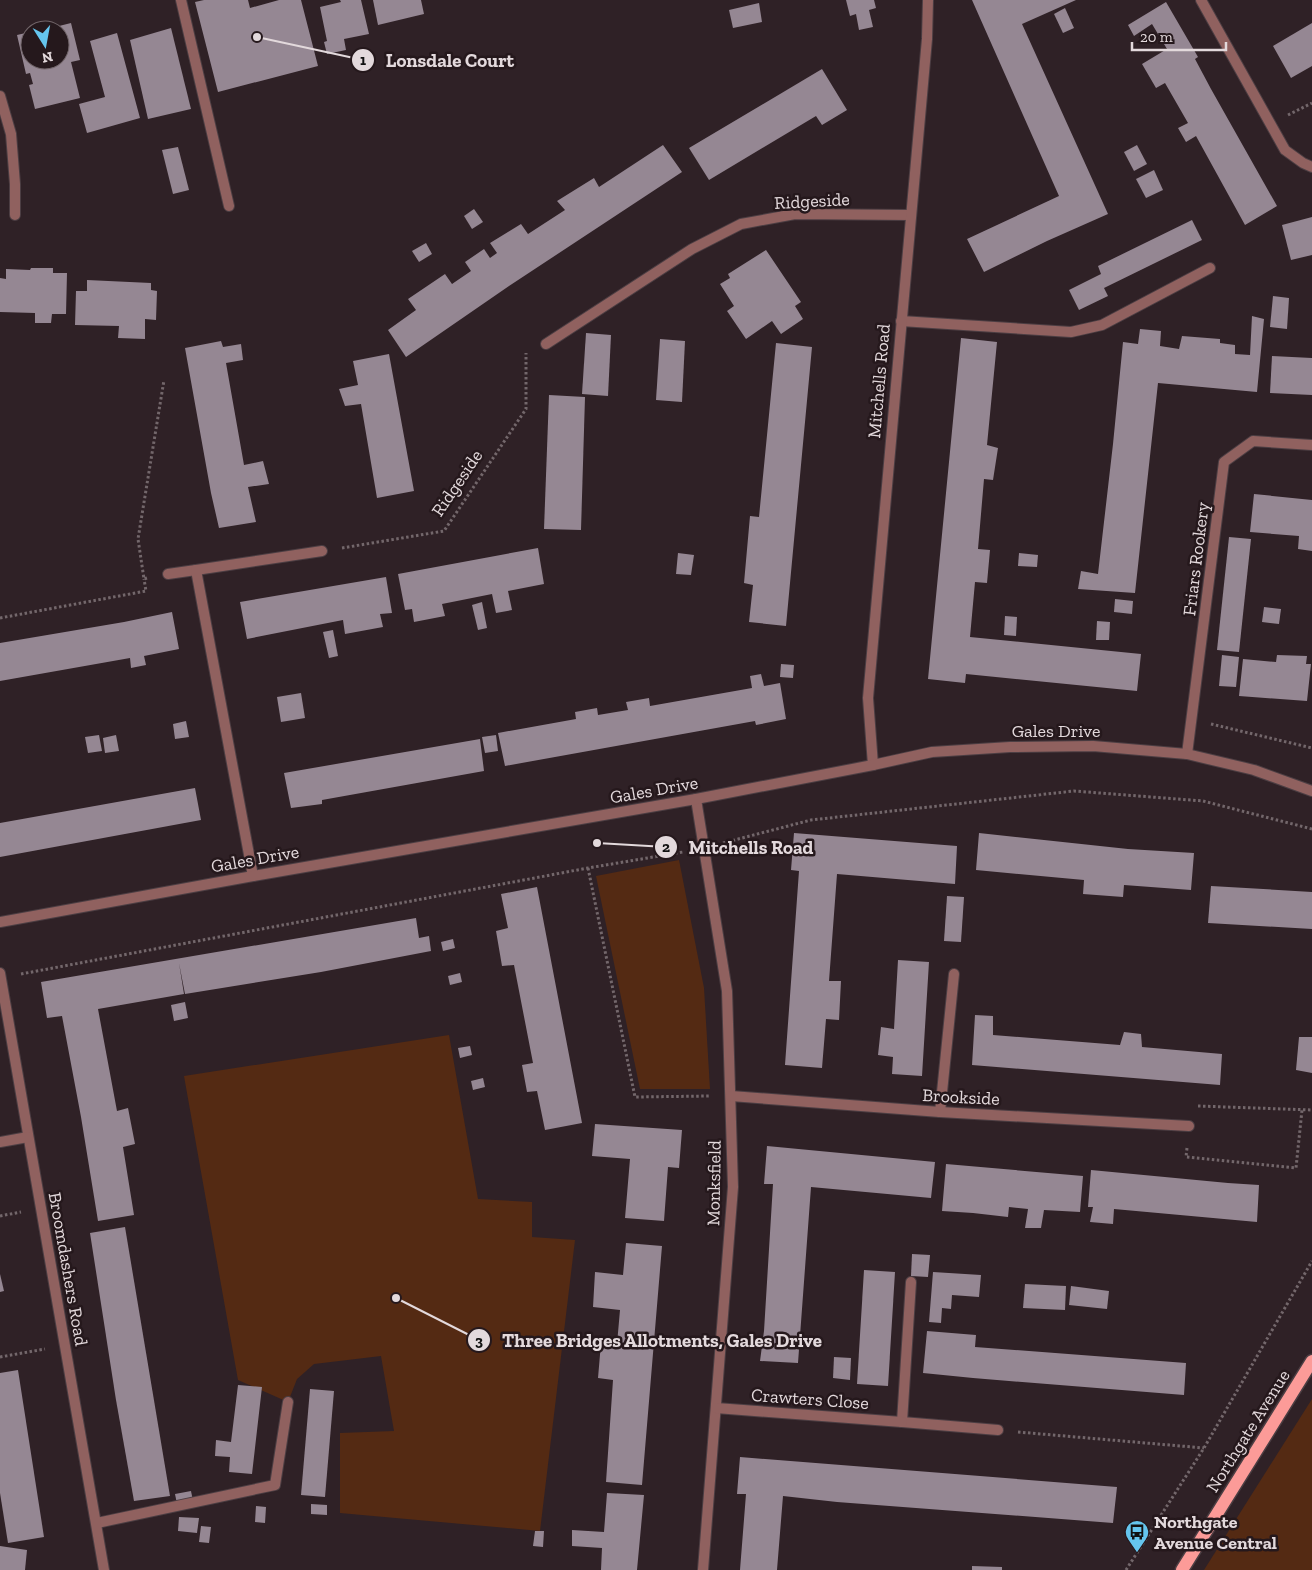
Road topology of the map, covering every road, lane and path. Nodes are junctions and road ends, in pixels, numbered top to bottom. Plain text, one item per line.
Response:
1 (181, 0) edge
2 (928, 0) edge
3 (1202, 0) edge
4 (0, 96) edge
5 (1312, 167) edge
6 (229, 206) dead end
7 (15, 214) dead end
8 (912, 215) junction
9 (1210, 268) dead end
10 (901, 321) junction
11 (546, 344) joint
12 (164, 380) dead end
13 (1312, 445) edge
14 (322, 551) joint
15 (196, 570) junction
16 (168, 574) joint
17 (144, 578) junction
18 (0, 618) edge
19 (1191, 719) junction
20 (1312, 748) edge
21 (1187, 754) junction
22 (874, 766) junction
23 (1312, 791) edge
24 (696, 799) junction
25 (1312, 828) edge
26 (704, 848) junction
27 (588, 868) junction
28 (253, 876) junction
29 (0, 922) edge
30 (0, 974) edge
31 (954, 974) dead end
32 (1, 977) edge
33 (731, 1096) junction
34 (1302, 1110) junction
35 (1312, 1110) edge
36 (940, 1112) junction
37 (1189, 1126) junction
38 (28, 1137) junction
39 (0, 1142) edge
40 (1312, 1261) edge
41 (911, 1282) dead end
42 (66, 1345) junction
43 (0, 1356) edge
44 (1312, 1361) edge
45 (288, 1402) dead end
46 (716, 1408) junction
47 (902, 1422) junction
48 (998, 1430) joint
49 (1204, 1448) junction
50 (97, 1523) junction
51 (104, 1570) edge
52 (703, 1570) edge
53 (1126, 1570) edge
54 (1182, 1570) edge

1 - 6 street
2 - 8 street, Mitchells Road
3 - 5 street
4 - 7 street
8 - 10 street, Mitchells Road
8 - 11 street, Ridgeside
9 - 10 street
10 - 22 street, Mitchells Road
11 - 14 path, Ridgeside
12 - 17 path
13 - 19 street, Friars Rookery
14 - 15 street
15 - 16 street
15 - 28 street
16 - 17 path
17 - 18 path
19 - 20 path
19 - 21 street, Friars Rookery
21 - 22 street, Gales Drive
21 - 23 street, Gales Drive
22 - 24 street, Gales Drive
24 - 26 street, Monksfield
24 - 28 street, Gales Drive
25 - 26 path
26 - 27 path
26 - 33 street, Monksfield
27 - 32 path
27 - 33 path
28 - 29 street, Gales Drive
30 - 32 street, Broomdashers Road
31 - 36 street
32 - 38 street, Broomdashers Road
33 - 36 street, Brookside
33 - 46 street, Monksfield
34 - 35 path
34 - 37 path
34 - 37 path
36 - 37 street, Brookside
38 - 39 street
38 - 42 street, Broomdashers Road
40 - 49 path
41 - 47 street
42 - 43 path
42 - 50 street, Broomdashers Road
44 - 54 main road, Northgate Avenue
45 - 50 street
46 - 47 street, Crawters Close
46 - 52 street, Monksfield
47 - 48 street, Crawters Close
48 - 49 path
49 - 53 path
50 - 51 street, Broomdashers Road

